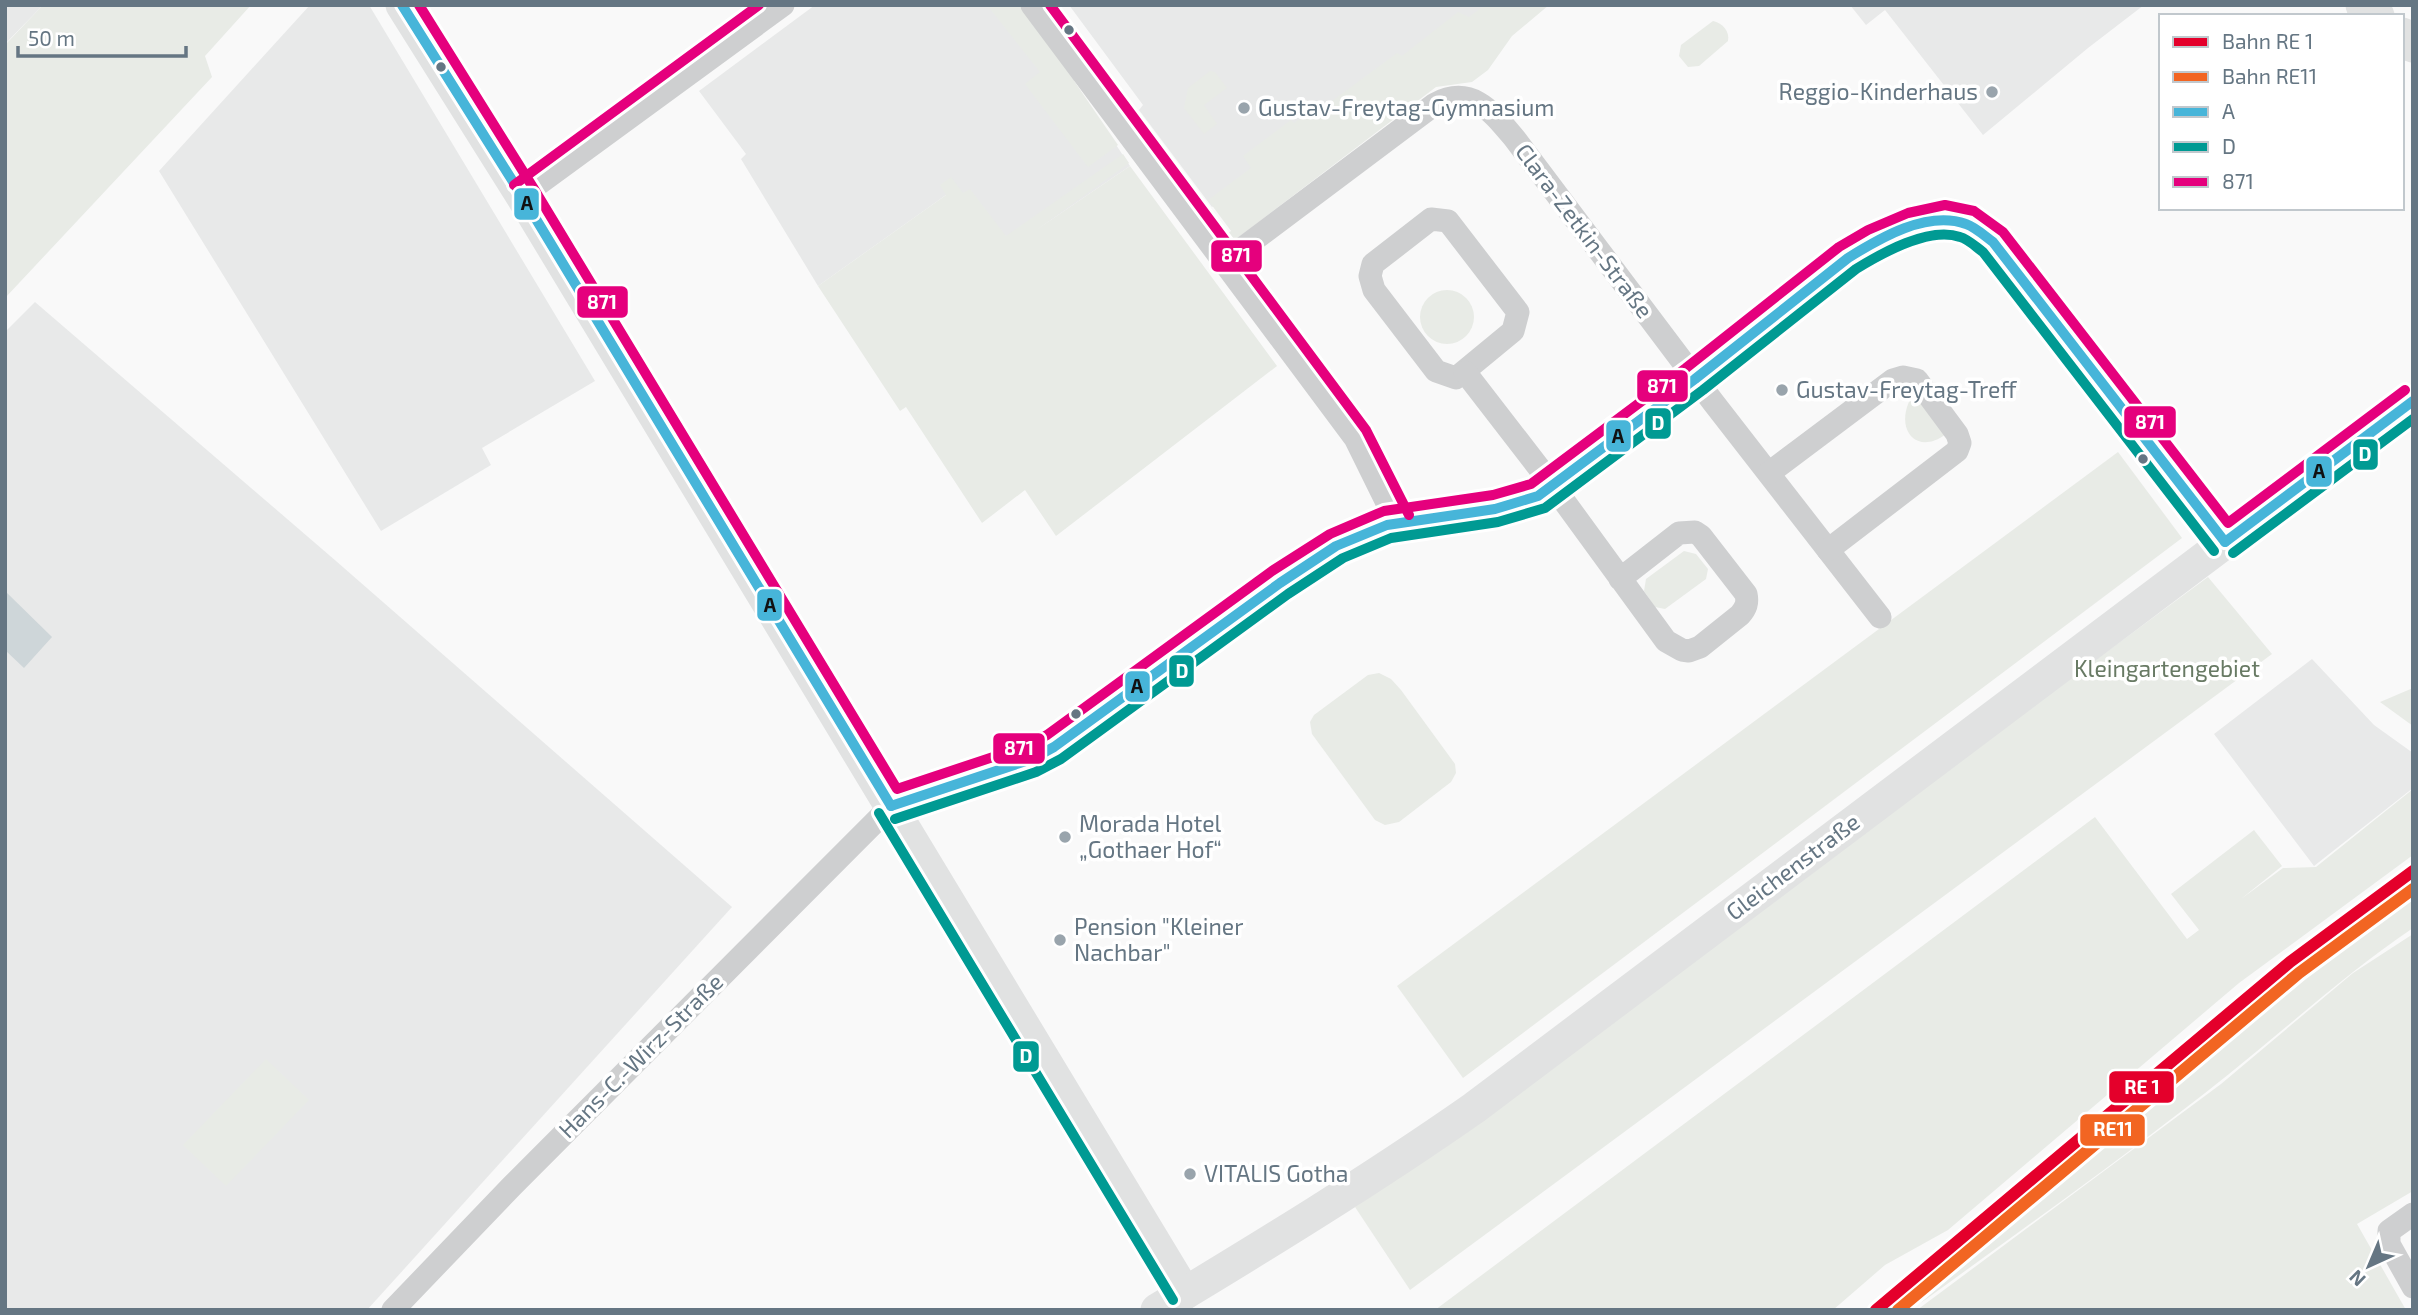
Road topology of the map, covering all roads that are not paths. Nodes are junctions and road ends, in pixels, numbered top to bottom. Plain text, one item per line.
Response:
1 (402, 5) edge
2 (783, 5) edge
3 (1032, 5) edge
4 (522, 196) junction
5 (1223, 263) junction
6 (1465, 372) junction
7 (1695, 379) junction
8 (2413, 401) edge
9 (1769, 473) junction
10 (1553, 486) junction
11 (1396, 521) junction
12 (2225, 542) junction
13 (1828, 550) junction
14 (1620, 579) junction
15 (1880, 617) dead end
16 (891, 806) junction
17 (2413, 1214) edge
18 (2413, 1287) edge
19 (1179, 1304) edge
20 (393, 1310) edge

1 - 4 street
2 - 4 street
3 - 5 street
4 - 16 street
5 - 7 street, Clara-Zetkin-Straße
5 - 11 street
6 - 6 street
6 - 10 street
7 - 9 street, Clara-Zetkin-Straße
7 - 10 street
7 - 12 street
8 - 12 street, Gleichenstraße
9 - 13 street, Clara-Zetkin-Straße
9 - 13 street
10 - 11 street
10 - 14 street
11 - 16 street
12 - 19 street, Gleichenstraße
13 - 15 street, Clara-Zetkin-Straße
14 - 14 street
16 - 19 street
16 - 20 street, Hans-C.-Wirz-Straße
17 - 18 street

